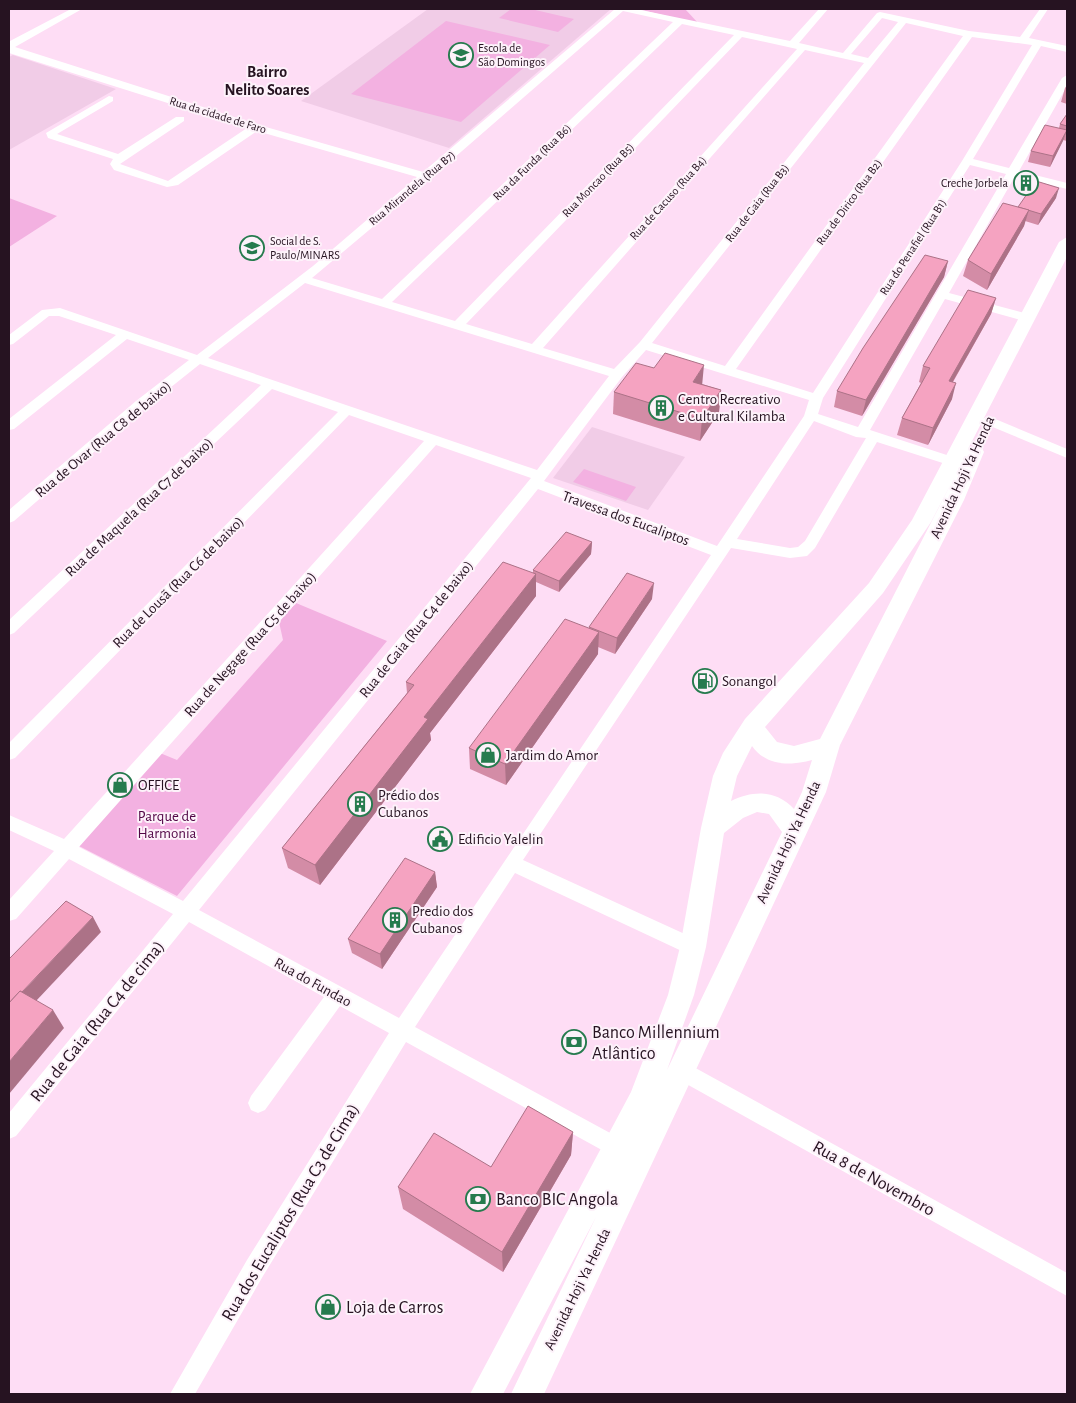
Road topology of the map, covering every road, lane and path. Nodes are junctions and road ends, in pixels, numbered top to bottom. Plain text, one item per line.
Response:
1 (77, 9) edge
2 (622, 9) edge
3 (824, 9) edge
4 (1044, 9) edge
5 (882, 12) edge
6 (904, 20) junction
7 (680, 22) junction
8 (9, 33) edge
9 (740, 34) junction
10 (969, 34) junction
11 (23, 37) junction
12 (1023, 40) junction
13 (1038, 43) junction
14 (798, 46) junction
15 (10, 50) edge
16 (1067, 50) edge
17 (845, 56) junction
18 (870, 61) junction
19 (1067, 78) edge
20 (109, 98) dead end
21 (1054, 102) junction
22 (1067, 106) edge
23 (180, 119) dead end
24 (255, 127) junction
25 (119, 158) junction
26 (967, 161) junction
27 (1014, 172) junction
28 (427, 176) junction
29 (1067, 186) edge
30 (1067, 242) edge
31 (1067, 266) edge
32 (304, 279) junction
33 (942, 295) junction
34 (384, 303) junction
35 (52, 312) joint
36 (1028, 318) junction
37 (457, 326) junction
38 (124, 335) junction
39 (10, 338) edge
40 (644, 345) junction
41 (534, 350) junction
42 (197, 360) junction
43 (729, 370) junction
44 (616, 374) junction
45 (270, 384) junction
46 (816, 398) junction
47 (347, 410) junction
48 (811, 416) junction
49 (988, 420) junction
50 (9, 426) edge
51 (867, 435) junction
52 (433, 440) junction
53 (1067, 454) edge
54 (954, 462) junction
55 (537, 480) junction
56 (9, 518) edge
57 (723, 547) junction
58 (9, 629) edge
59 (753, 725) junction
60 (828, 745) junction
61 (9, 752) edge
62 (9, 822) edge
63 (713, 828) junction
64 (794, 831) junction
65 (68, 849) junction
66 (513, 864) junction
67 (186, 912) junction
68 (9, 913) edge
69 (693, 947) junction
70 (337, 995) junction
71 (401, 1030) junction
72 (682, 1070) junction
73 (258, 1103) dead end
74 (9, 1129) edge
75 (616, 1147) junction
76 (1067, 1285) edge
77 (182, 1394) edge
78 (486, 1394) edge
79 (527, 1394) edge

1 - 11 street
2 - 7 street
2 - 28 street, Rua Mirandela (Rua B7)
3 - 14 street, Rua de Cacuso (Rua B4)
4 - 12 street
5 - 6 street
5 - 17 street
6 - 10 street
6 - 18 street, Rua de Gaia (Rua B3)
7 - 9 street
7 - 34 street, Rua da Funda (Rua B6)
8 - 11 street
9 - 14 street
9 - 37 street, Rua Moncao (Rua B5)
10 - 12 street
10 - 43 street, Rua de Dirico (Rua B2)
11 - 15 street
12 - 13 street
13 - 16 street
13 - 26 street, Rua do Penafiel (Rua B1)
14 - 17 street
14 - 41 street, Rua de Cacuso (Rua B4)
15 - 24 street, Rua da cidade de Faro
17 - 18 street
18 - 40 street, Rua de Gaia (Rua B3)
19 - 21 street
20 - 25 street
21 - 22 street
21 - 27 street
23 - 25 street
24 - 25 street
24 - 28 street, Rua da cidade de Faro
26 - 27 street
26 - 46 street, Rua do Penafiel (Rua B1)
27 - 29 street
27 - 33 street
28 - 32 street, Rua Mirandela (Rua B7)
30 - 36 main road, Avenida Hoji Ya Henda
31 - 49 main road, Avenida Hoji Ya Henda
32 - 34 street
32 - 42 street, Rua Mirandela (Rua B7)
33 - 36 street
33 - 51 street
34 - 37 street
35 - 38 street
35 - 39 street
36 - 54 main road, Avenida Hoji Ya Henda
37 - 41 street
38 - 42 street, Travessa dos Eucaliptos
38 - 50 street
40 - 43 street
40 - 44 street, Rua de Gaia (Rua C4 de baixo)
41 - 44 street
42 - 45 street, Travessa dos Eucaliptos
42 - 56 street, Rua de Ovar (Rua C8 de baixo)
43 - 46 street
44 - 55 street, Rua de Gaia (Rua C4 de baixo)
45 - 47 street, Travessa dos Eucaliptos
45 - 58 street, Rua de Maquela (Rua C7 de baixo)
46 - 48 street, Rua dos Eucaliptos (Rua C3 de Cima)
47 - 52 street, Travessa dos Eucaliptos
47 - 61 street, Rua de Lousã (Rua C6 de baixo)
48 - 51 street
48 - 57 street, Rua dos Eucaliptos (Rua C3 de Cima)
49 - 53 street
49 - 60 main road, Avenida Hoji Ya Henda
51 - 54 street
51 - 57 street, Travessa dos Eucaliptos
52 - 55 street, Travessa dos Eucaliptos
52 - 65 street, Rua de Negage (Rua C5 de baixo)
54 - 59 main road, Avenida Hoji Ya Henda
55 - 57 street, Travessa dos Eucaliptos
55 - 67 street, Rua de Gaia (Rua C4 de baixo)
57 - 66 street, Rua dos Eucaliptos (Rua C3 de Cima)
59 - 60 main road
59 - 63 main road, Avenida Hoji Ya Henda
60 - 64 main road, Avenida Hoji Ya Henda
62 - 65 street, Rua do Fundao
63 - 64 main road
63 - 69 main road, Avenida Hoji Ya Henda
64 - 72 main road, Avenida Hoji Ya Henda
65 - 67 street, Rua do Fundao
65 - 68 street, Rua de Negage (Rua C5 de baixo)
66 - 69 street
66 - 71 street, Rua dos Eucaliptos (Rua C3 de Cima)
67 - 70 street, Rua do Fundao
67 - 74 street, Rua de Gaia (Rua C4 de cima)
69 - 75 main road, Avenida Hoji Ya Henda
70 - 71 street, Rua do Fundao
70 - 73 street
71 - 75 street, Rua do Fundao
71 - 77 street, Rua dos Eucaliptos (Rua C3 de Cima)
72 - 76 street, Rua 8 de Novembro
72 - 79 main road, Avenida Hoji Ya Henda
75 - 78 main road, Avenida Hoji Ya Henda

